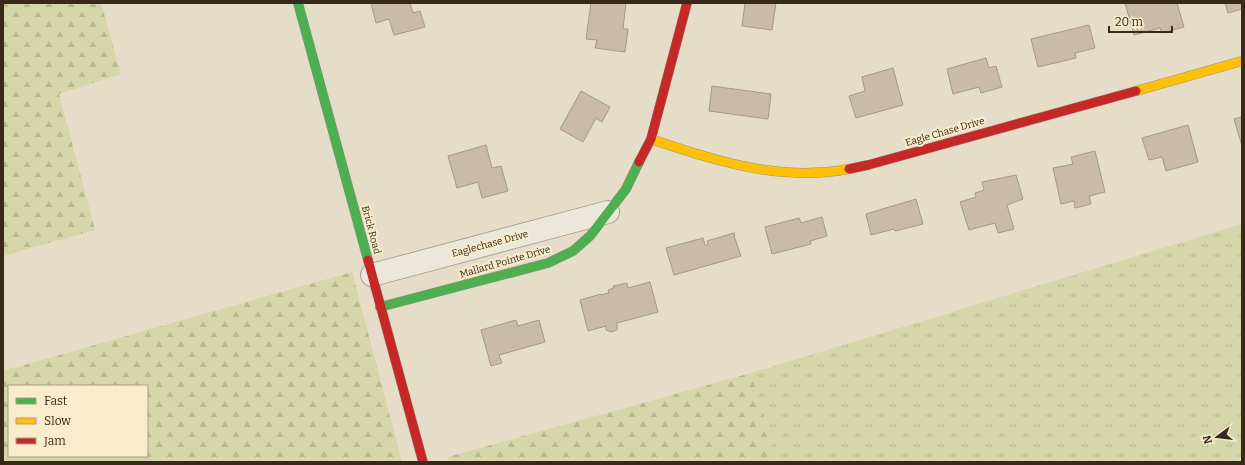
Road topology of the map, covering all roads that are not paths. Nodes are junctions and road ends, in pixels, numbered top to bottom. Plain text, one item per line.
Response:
1 (298, 3) edge
2 (687, 3) edge
3 (1242, 61) edge
4 (651, 139) junction
5 (608, 212) junction
6 (372, 275) junction
7 (380, 306) junction
8 (423, 462) edge

1 - 6 street, Brick Road
2 - 4 street, Mallard Pointe Drive
3 - 4 street, Eagle Chase Drive
4 - 5 street, Mallard Pointe Drive
5 - 6 street, Eaglechase Drive
5 - 7 street, Mallard Pointe Drive
6 - 7 street, Brick Road
7 - 8 street, Brick Road

